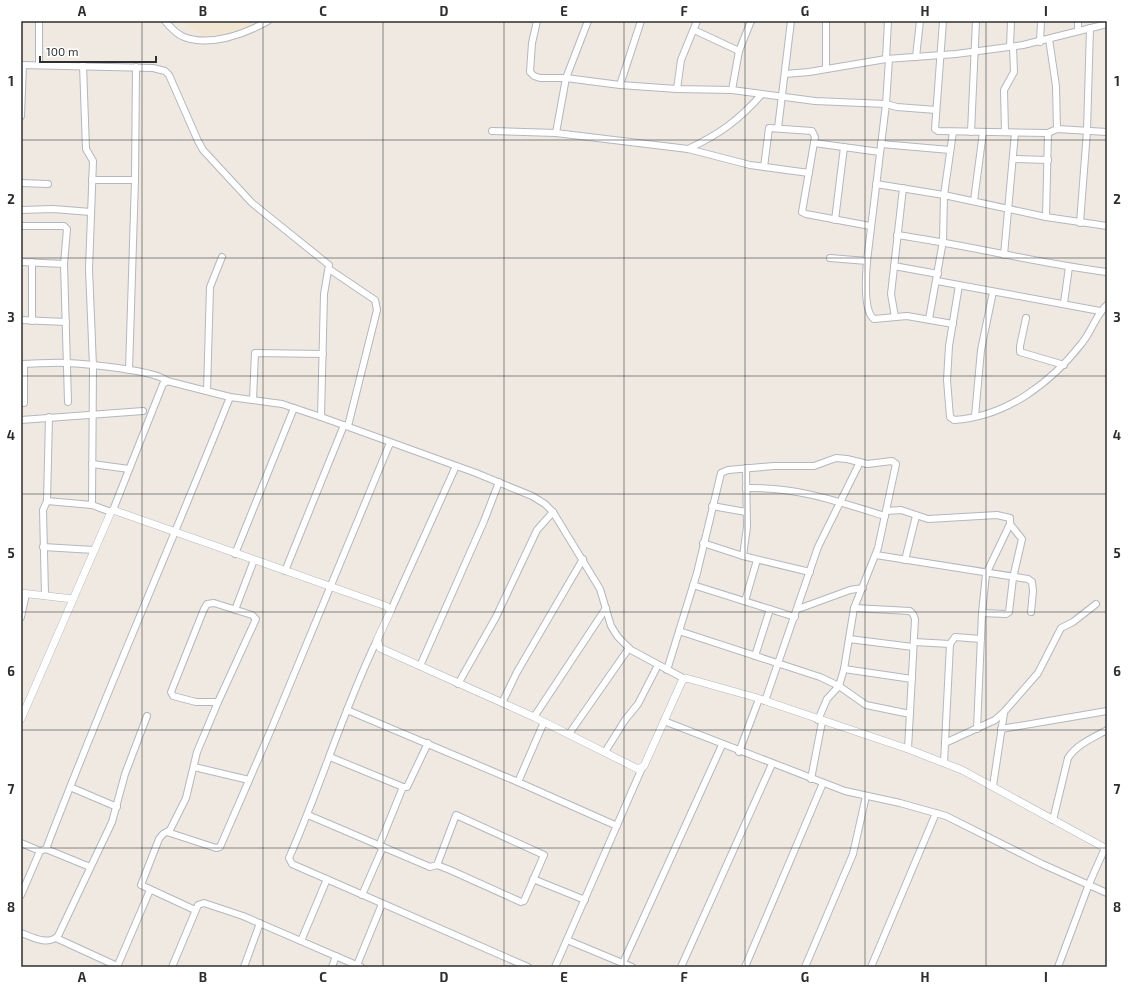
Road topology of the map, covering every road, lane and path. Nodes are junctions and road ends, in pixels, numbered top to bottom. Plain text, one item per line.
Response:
1 (39, 21) edge
2 (165, 21) edge
3 (268, 21) edge
4 (537, 21) edge
5 (588, 21) edge
6 (641, 21) edge
7 (697, 21) edge
8 (751, 21) edge
9 (791, 21) edge
10 (826, 21) edge
11 (888, 21) edge
12 (920, 21) edge
13 (943, 21) edge
14 (976, 21) edge
15 (1011, 21) edge
16 (1041, 21) edge
17 (1078, 21) edge
18 (1107, 24) edge
19 (1090, 28) junction
20 (694, 30) junction
21 (1078, 31) junction
22 (1050, 39) junction
23 (1040, 42) junction
24 (1011, 47) junction
25 (739, 51) junction
26 (974, 52) junction
27 (942, 56) junction
28 (916, 57) junction
29 (887, 59) junction
30 (22, 65) edge
31 (39, 65) junction
32 (83, 65) junction
33 (136, 67) junction
34 (826, 69) junction
35 (785, 74) junction
36 (566, 78) junction
37 (620, 85) junction
38 (677, 89) junction
39 (732, 90) junction
40 (762, 94) junction
41 (781, 96) junction
42 (886, 104) junction
43 (936, 110) junction
44 (21, 116) edge
45 (778, 128) junction
46 (1057, 129) junction
47 (492, 131) dead end
48 (1087, 131) junction
49 (953, 132) junction
50 (970, 132) junction
51 (983, 132) junction
52 (1005, 132) junction
53 (1015, 132) junction
54 (1107, 132) edge
55 (556, 133) junction
56 (1048, 133) junction
57 (814, 143) junction
58 (881, 144) junction
59 (844, 147) junction
60 (688, 149) junction
61 (950, 150) junction
62 (880, 152) junction
63 (1013, 159) junction
64 (1048, 160) junction
65 (764, 167) junction
66 (809, 173) junction
67 (92, 180) junction
68 (135, 180) junction
69 (21, 183) edge
70 (48, 184) dead end
71 (876, 184) junction
72 (903, 188) junction
73 (944, 195) junction
74 (974, 201) junction
75 (1009, 209) junction
76 (21, 210) edge
77 (91, 212) junction
78 (1046, 217) junction
79 (835, 220) junction
80 (1080, 223) junction
81 (21, 226) edge
82 (870, 226) junction
83 (1107, 226) edge
84 (897, 235) junction
85 (943, 242) junction
86 (1004, 255) junction
87 (222, 257) dead end
88 (830, 258) dead end
89 (867, 261) junction
90 (21, 262) edge
91 (32, 262) junction
92 (64, 264) junction
93 (894, 266) junction
94 (329, 268) junction
95 (1069, 268) junction
96 (1107, 272) edge
97 (938, 274) junction
98 (937, 282) junction
99 (959, 285) junction
100 (993, 292) junction
101 (1064, 303) junction
102 (1107, 305) edge
103 (1100, 311) junction
104 (896, 317) junction
105 (1026, 318) dead end
106 (929, 319) junction
107 (21, 320) edge
108 (32, 321) junction
109 (66, 322) junction
110 (953, 324) junction
111 (323, 354) junction
112 (67, 363) junction
113 (22, 364) edge
114 (1064, 365) junction
115 (93, 366) junction
116 (129, 370) junction
117 (167, 381) junction
118 (207, 391) junction
119 (230, 397) junction
120 (253, 400) junction
121 (68, 402) dead end
122 (24, 403) dead end
123 (294, 408) junction
124 (143, 410) dead end
125 (93, 413) junction
126 (975, 416) junction
127 (321, 417) junction
128 (49, 418) junction
129 (21, 420) edge
130 (346, 426) junction
131 (390, 443) junction
132 (860, 462) junction
133 (92, 464) junction
134 (456, 466) junction
135 (746, 468) junction
136 (130, 469) junction
137 (499, 482) junction
138 (746, 488) junction
139 (47, 501) junction
140 (840, 502) junction
141 (92, 505) junction
142 (712, 506) junction
143 (112, 511) junction
144 (553, 512) junction
145 (746, 512) junction
146 (885, 514) junction
147 (916, 516) junction
148 (1010, 524) junction
149 (176, 533) junction
150 (704, 543) junction
151 (43, 547) junction
152 (94, 550) junction
153 (235, 554) junction
154 (876, 555) junction
155 (743, 556) junction
156 (583, 559) junction
157 (254, 560) junction
158 (757, 560) junction
159 (905, 560) junction
160 (284, 571) junction
161 (810, 572) junction
162 (986, 574) junction
163 (1013, 578) junction
164 (693, 585) junction
165 (330, 587) junction
166 (863, 588) junction
167 (23, 593) edge
168 (45, 595) junction
169 (73, 599) junction
170 (745, 601) junction
171 (1096, 604) dead end
172 (606, 608) junction
173 (798, 608) junction
174 (854, 608) junction
175 (770, 609) junction
176 (235, 610) junction
177 (391, 610) junction
178 (1031, 612) dead end
179 (982, 613) junction
180 (21, 617) edge
181 (795, 617) junction
182 (679, 631) junction
183 (849, 639) junction
184 (981, 639) junction
185 (377, 640) junction
186 (950, 644) junction
187 (913, 645) junction
188 (629, 648) junction
189 (755, 656) junction
190 (777, 663) junction
191 (658, 665) junction
192 (420, 666) junction
193 (667, 670) junction
194 (844, 670) junction
195 (683, 678) junction
196 (912, 679) junction
197 (458, 684) junction
198 (839, 686) junction
199 (762, 700) junction
200 (218, 702) junction
201 (502, 703) junction
202 (347, 710) junction
203 (1107, 711) edge
204 (1004, 712) junction
205 (910, 714) junction
206 (147, 716) dead end
207 (534, 717) junction
208 (21, 719) edge
209 (664, 721) junction
210 (820, 721) junction
211 (544, 722) junction
212 (977, 728) junction
213 (1001, 729) junction
214 (1107, 730) edge
215 (569, 734) junction
216 (428, 743) junction
217 (945, 743) junction
218 (722, 745) junction
219 (908, 749) junction
220 (605, 752) junction
221 (739, 752) junction
222 (330, 757) junction
223 (944, 763) junction
224 (772, 764) junction
225 (194, 767) junction
226 (642, 768) junction
227 (811, 779) junction
228 (249, 780) junction
229 (518, 782) junction
230 (823, 783) junction
231 (993, 786) junction
232 (70, 787) junction
233 (403, 787) junction
234 (866, 796) junction
235 (117, 807) junction
236 (936, 813) junction
237 (308, 815) junction
238 (1052, 820) junction
239 (617, 826) junction
240 (167, 832) junction
241 (21, 843) edge
242 (381, 846) junction
243 (1106, 848) edge
244 (43, 850) junction
245 (437, 865) junction
246 (90, 867) junction
247 (327, 879) junction
248 (533, 879) junction
249 (1089, 884) junction
250 (150, 890) junction
251 (1107, 893) edge
252 (21, 895) edge
253 (362, 895) junction
254 (585, 900) junction
255 (382, 904) junction
256 (195, 910) junction
257 (260, 923) junction
258 (21, 933) edge
259 (56, 938) junction
260 (567, 940) junction
261 (301, 941) junction
262 (336, 956) junction
263 (623, 963) junction
264 (359, 966) edge
265 (117, 967) edge
266 (172, 967) edge
267 (244, 967) edge
268 (332, 967) edge
269 (528, 967) edge
270 (555, 967) edge
271 (632, 967) edge
272 (681, 967) edge
273 (744, 967) edge
274 (805, 967) edge
275 (871, 967) edge
276 (1058, 967) edge

1 - 31 street
2 - 3 street
4 - 36 street
5 - 36 street
6 - 37 street
7 - 20 street
8 - 25 street
9 - 35 street
10 - 34 street
11 - 29 street
12 - 28 street
13 - 27 street
14 - 26 street
15 - 24 street
16 - 23 street
17 - 21 street
18 - 19 street
19 - 21 street
19 - 48 street
20 - 25 street
20 - 38 street
21 - 22 street
22 - 23 street
22 - 46 street
23 - 24 street
24 - 26 street
24 - 52 street
25 - 39 street
26 - 27 street
26 - 50 street
27 - 28 street
27 - 43 street
28 - 29 street
29 - 34 street
29 - 42 street
30 - 31 street
30 - 44 street
31 - 32 street
32 - 33 street
32 - 67 street
33 - 68 street
33 - 94 street
34 - 35 street
35 - 41 street
36 - 37 street
36 - 55 street
37 - 38 street
38 - 39 street
39 - 40 street
40 - 41 street
40 - 60 street
41 - 42 street
41 - 45 street
42 - 43 street
42 - 58 street
43 - 49 street
45 - 57 street
45 - 65 street
46 - 48 street
46 - 56 street
47 - 55 street
48 - 54 street
48 - 80 street
49 - 50 street
49 - 61 street
50 - 51 street
51 - 52 street
51 - 74 street
52 - 53 street
53 - 56 street
53 - 63 street
55 - 60 street
56 - 64 street
57 - 59 street
57 - 66 street
58 - 61 street
58 - 62 street
59 - 62 street
59 - 79 street
60 - 65 street
61 - 73 street
62 - 71 street
63 - 64 street
63 - 75 street
64 - 78 street
65 - 66 street
66 - 79 street
67 - 68 street
67 - 77 street
68 - 116 street
69 - 70 street
71 - 72 street
71 - 82 street
72 - 73 street
72 - 84 street
73 - 74 street
73 - 85 street
74 - 75 street
75 - 78 street
75 - 86 street
76 - 77 street
77 - 115 street
78 - 80 street
79 - 82 street
80 - 83 street
81 - 92 street
82 - 89 street
84 - 85 street
84 - 93 street
85 - 86 street
85 - 97 street
86 - 95 street
87 - 118 street
88 - 89 street
89 - 104 street
90 - 91 street
91 - 92 street
91 - 108 street
92 - 109 street
93 - 97 street
93 - 104 street
94 - 111 street
94 - 130 street
95 - 96 street
95 - 101 street
97 - 98 street
98 - 99 street
98 - 106 street
99 - 100 street
99 - 110 street
100 - 101 street
100 - 126 street
101 - 103 street
102 - 103 street
103 - 114 street
104 - 106 street
105 - 114 street
106 - 110 street
107 - 108 street
108 - 109 street
109 - 112 street
110 - 126 street
111 - 120 street
111 - 127 street
112 - 113 street
112 - 115 street
112 - 121 street
113 - 122 street
114 - 126 street
115 - 116 street
115 - 125 street
116 - 117 street
117 - 118 street
117 - 136 street
118 - 119 street
119 - 120 street
119 - 149 street
120 - 123 street
123 - 127 street
123 - 153 street
124 - 125 street
125 - 128 street
125 - 133 street
127 - 130 street
128 - 129 street
128 - 139 street
130 - 131 street
130 - 160 street
131 - 134 street
131 - 165 street
132 - 135 street
132 - 140 street
132 - 146 street
133 - 136 street
133 - 141 street
134 - 137 street
134 - 177 street
135 - 138 street
135 - 142 street
136 - 143 street
137 - 144 street
137 - 192 street
138 - 140 street
138 - 145 street
139 - 141 street
139 - 151 street
140 - 146 street
140 - 161 street
141 - 143 street
142 - 145 street
142 - 150 street
143 - 149 street
143 - 152 street
144 - 156 street
144 - 197 street
145 - 155 street
146 - 147 street
146 - 154 street
147 - 148 street
147 - 159 street
148 - 162 street
148 - 163 street
149 - 153 street
149 - 232 street
150 - 155 street
150 - 164 street
151 - 152 street
151 - 168 street
152 - 169 street
153 - 157 street
154 - 159 street
154 - 166 street
155 - 158 street
156 - 172 street
156 - 201 street
157 - 160 street
157 - 176 street
158 - 161 street
158 - 170 street
159 - 162 street
160 - 165 street
161 - 173 street
162 - 163 street
162 - 179 street
163 - 178 street
163 - 179 street
164 - 170 street
164 - 182 street
165 - 177 street
165 - 228 street
166 - 173 street
166 - 174 street
167 - 168 street
167 - 180 street
168 - 169 street
169 - 208 street
170 - 175 street
171 - 204 street
172 - 188 street
172 - 207 street
173 - 181 street
174 - 183 street
174 - 187 street
175 - 181 street
175 - 189 street
176 - 200 street
176 - 200 street
177 - 185 street
179 - 184 street
181 - 190 street
182 - 189 street
182 - 193 street
183 - 187 street
183 - 194 street
184 - 186 street
184 - 212 street
185 - 192 street
185 - 202 street
186 - 187 street
186 - 217 street
187 - 196 street
188 - 191 street
188 - 215 street
189 - 190 street
190 - 198 street
190 - 199 street
191 - 193 street
191 - 220 street
192 - 197 street
193 - 195 street
194 - 196 street
194 - 198 street
195 - 199 street
195 - 209 street
196 - 205 street
197 - 201 street
198 - 205 street
198 - 210 street
199 - 210 street
199 - 221 street
200 - 225 street
201 - 207 street
202 - 216 street
202 - 222 street
203 - 213 street
204 - 212 street
204 - 213 street
205 - 219 street
206 - 235 street
207 - 211 street
209 - 218 street
209 - 226 street
210 - 219 street
210 - 227 street
211 - 215 street
211 - 229 street
212 - 217 street
213 - 231 street
214 - 238 street
215 - 220 street
216 - 229 street
216 - 233 street
217 - 223 street
218 - 221 street
218 - 263 street
219 - 223 street
220 - 226 street
221 - 224 street
222 - 233 street
222 - 237 street
223 - 231 street
224 - 227 street
224 - 272 street
225 - 228 street
225 - 240 street
226 - 239 street
227 - 230 street
228 - 240 street
229 - 239 street
230 - 234 street
230 - 273 street
231 - 238 street
232 - 235 street
232 - 244 street
233 - 242 street
234 - 236 street
234 - 274 street
235 - 246 street
236 - 249 street
236 - 275 street
237 - 242 street
237 - 247 street
238 - 243 street
239 - 254 street
240 - 250 street
241 - 244 street
242 - 245 street
242 - 253 street
243 - 249 street
244 - 246 street
244 - 252 street
245 - 248 street
245 - 248 street
246 - 259 street
247 - 253 street
247 - 261 street
248 - 254 street
249 - 251 street
249 - 276 street
250 - 256 street
250 - 265 street
253 - 255 street
254 - 260 street
255 - 264 street
255 - 269 street
256 - 257 street
256 - 266 street
257 - 261 street
257 - 267 street
258 - 259 street
259 - 265 street
260 - 263 street
260 - 270 street
261 - 262 street
262 - 264 street
262 - 268 street
263 - 271 street

